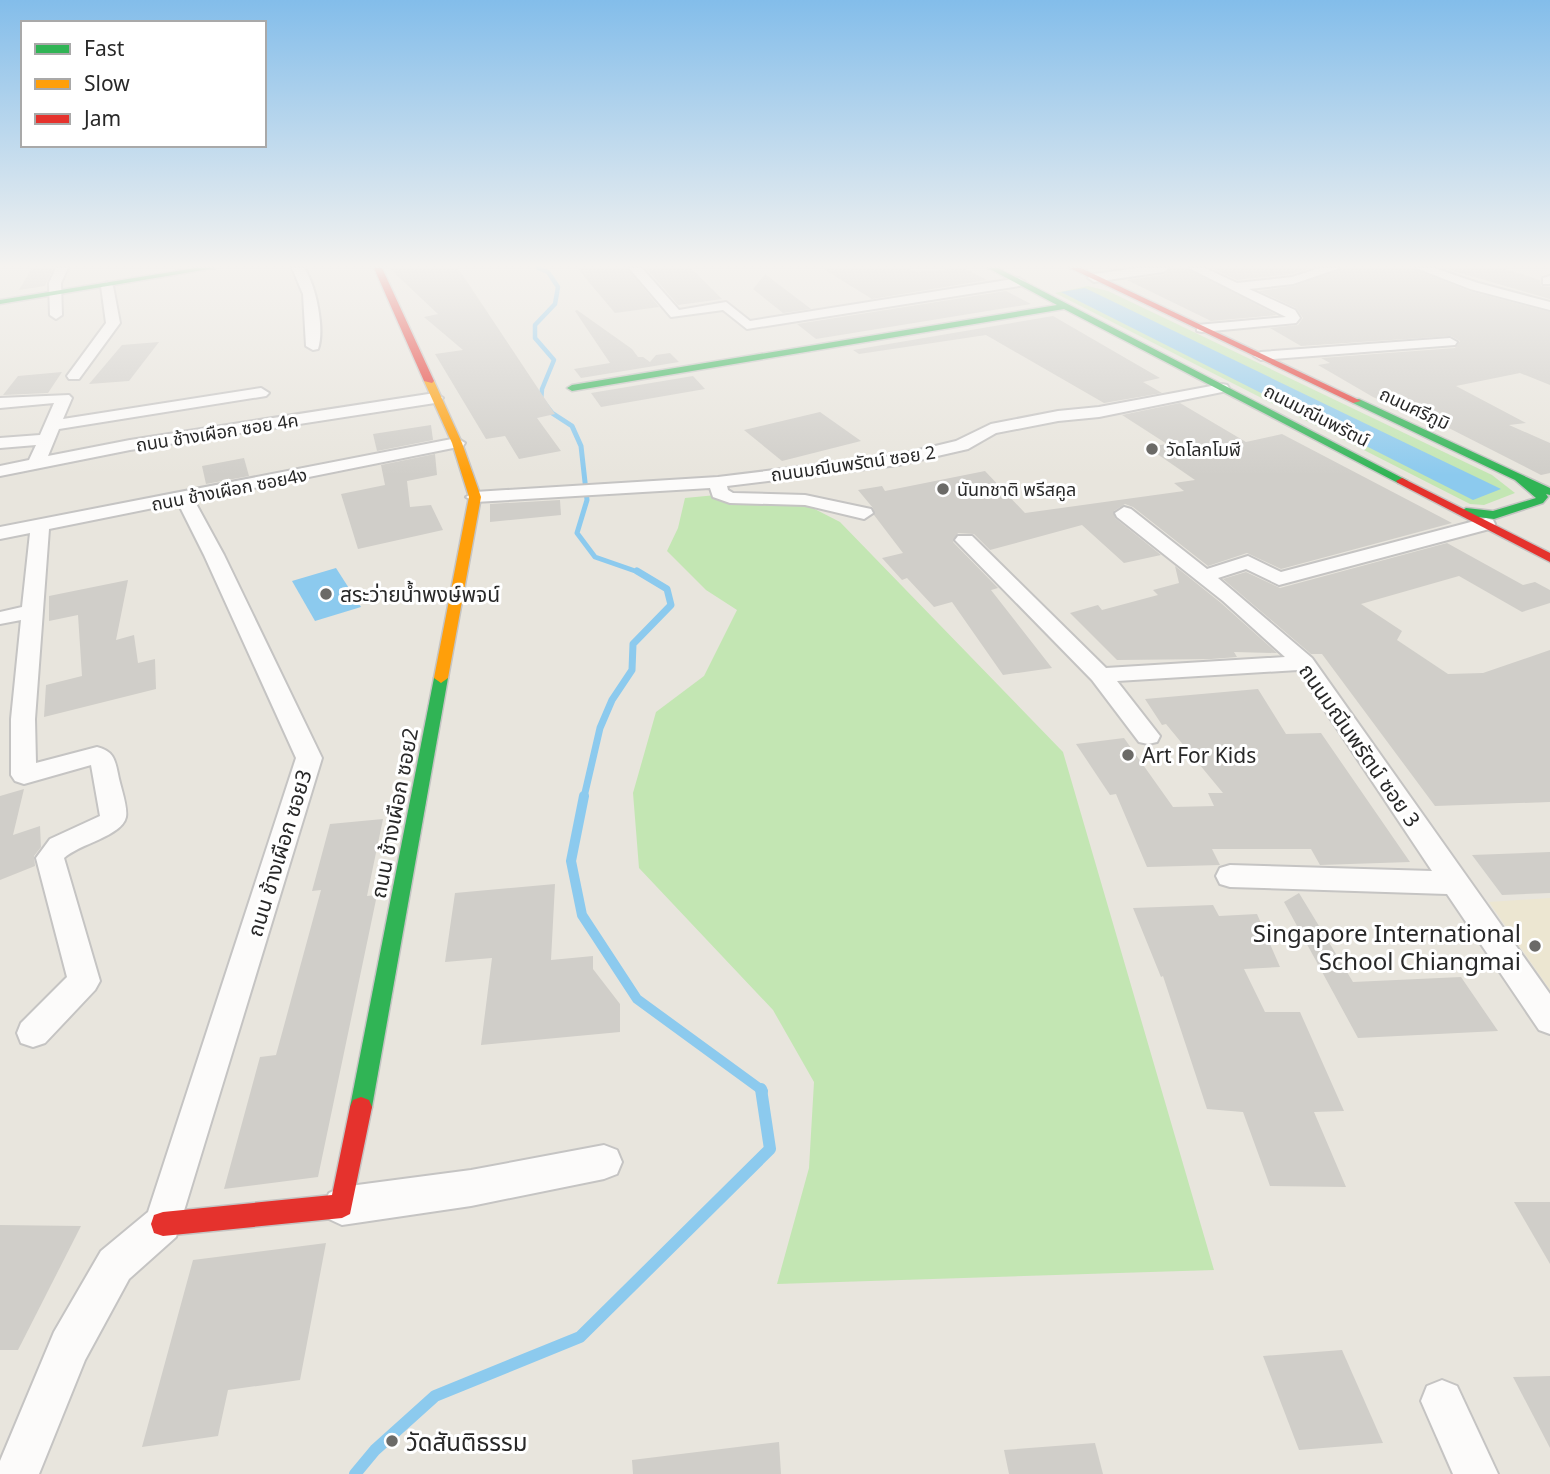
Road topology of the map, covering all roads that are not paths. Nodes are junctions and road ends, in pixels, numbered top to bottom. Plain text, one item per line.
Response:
1 (103, 337) edge
2 (312, 337) edge
3 (408, 337) edge
4 (880, 337) edge
5 (1124, 337) edge
6 (1221, 337) edge
7 (1450, 342) dead end
8 (313, 346) dead end
9 (1261, 356) junction
10 (74, 376) dead end
11 (572, 388) dead end
12 (1222, 388) junction
13 (261, 393) dead end
14 (435, 398) junction
15 (0, 403) edge
16 (50, 432) junction
17 (0, 443) edge
18 (457, 443) junction
19 (36, 464) junction
20 (0, 471) edge
21 (718, 482) junction
22 (475, 497) junction
23 (184, 498) junction
24 (1546, 499) edge
25 (864, 513) dead end
26 (1124, 513) dead end
27 (1499, 520) junction
28 (40, 525) junction
29 (0, 533) edge
30 (965, 540) dead end
31 (1550, 558) edge
32 (1204, 576) junction
33 (32, 612) junction
34 (0, 618) edge
35 (1304, 663) junction
36 (1100, 675) junction
37 (12, 722) edge
38 (1148, 736) dead end
39 (1230, 876) dead end
40 (1455, 883) junction
41 (1550, 1020) edge
42 (33, 1033) dead end
43 (604, 1162) dead end
44 (342, 1206) junction
45 (163, 1224) junction
46 (1442, 1401) dead end
47 (17, 1474) edge
48 (1476, 1474) edge

1 - 10 street
2 - 8 street
3 - 14 street, ถนน ช้างเผือก ซอย2
4 - 11 street
5 - 12 street, ถนนมณีนพรัตน์
6 - 9 street, ถนนศรีภูมิ
7 - 9 street
9 - 24 street, ถนนศรีภูมิ
12 - 21 street, ถนนมณีนพรัตน์ ซอย 2
12 - 27 street, ถนนมณีนพรัตน์
13 - 16 street
14 - 18 street, ถนน ช้างเผือก ซอย2
14 - 19 street, ถนน ช้างเผือก ซอย 4ค
15 - 16 street
16 - 17 street
16 - 19 street
18 - 22 street, ถนน ช้างเผือก ซอย2
18 - 23 street, ถนน ช้างเผือก ซอย4ง
19 - 20 street, ถนน ช้างเผือก ซอย 4ค
21 - 22 street, ถนนมณีนพรัตน์ ซอย 2
21 - 25 street
22 - 44 street, ถนน ช้างเผือก ซอย2
23 - 28 street, ถนน ช้างเผือก ซอย4ง
23 - 45 street, ถนน ช้างเผือก ซอย3
24 - 27 street
26 - 32 street, ถนนมณีนพรัตน์ ซอย 3
27 - 31 street
27 - 32 street
28 - 29 street, ถนน ช้างเผือก ซอย4ง
28 - 33 street
30 - 36 street
32 - 35 street, ถนนมณีนพรัตน์ ซอย 3
33 - 34 street
33 - 37 street
35 - 36 street
35 - 40 street, ถนนมณีนพรัตน์ ซอย 3
36 - 38 street
37 - 42 street
39 - 40 street
40 - 41 street, ถนนมณีนพรัตน์ ซอย 3
43 - 44 street
44 - 45 street
45 - 47 street
46 - 48 street

